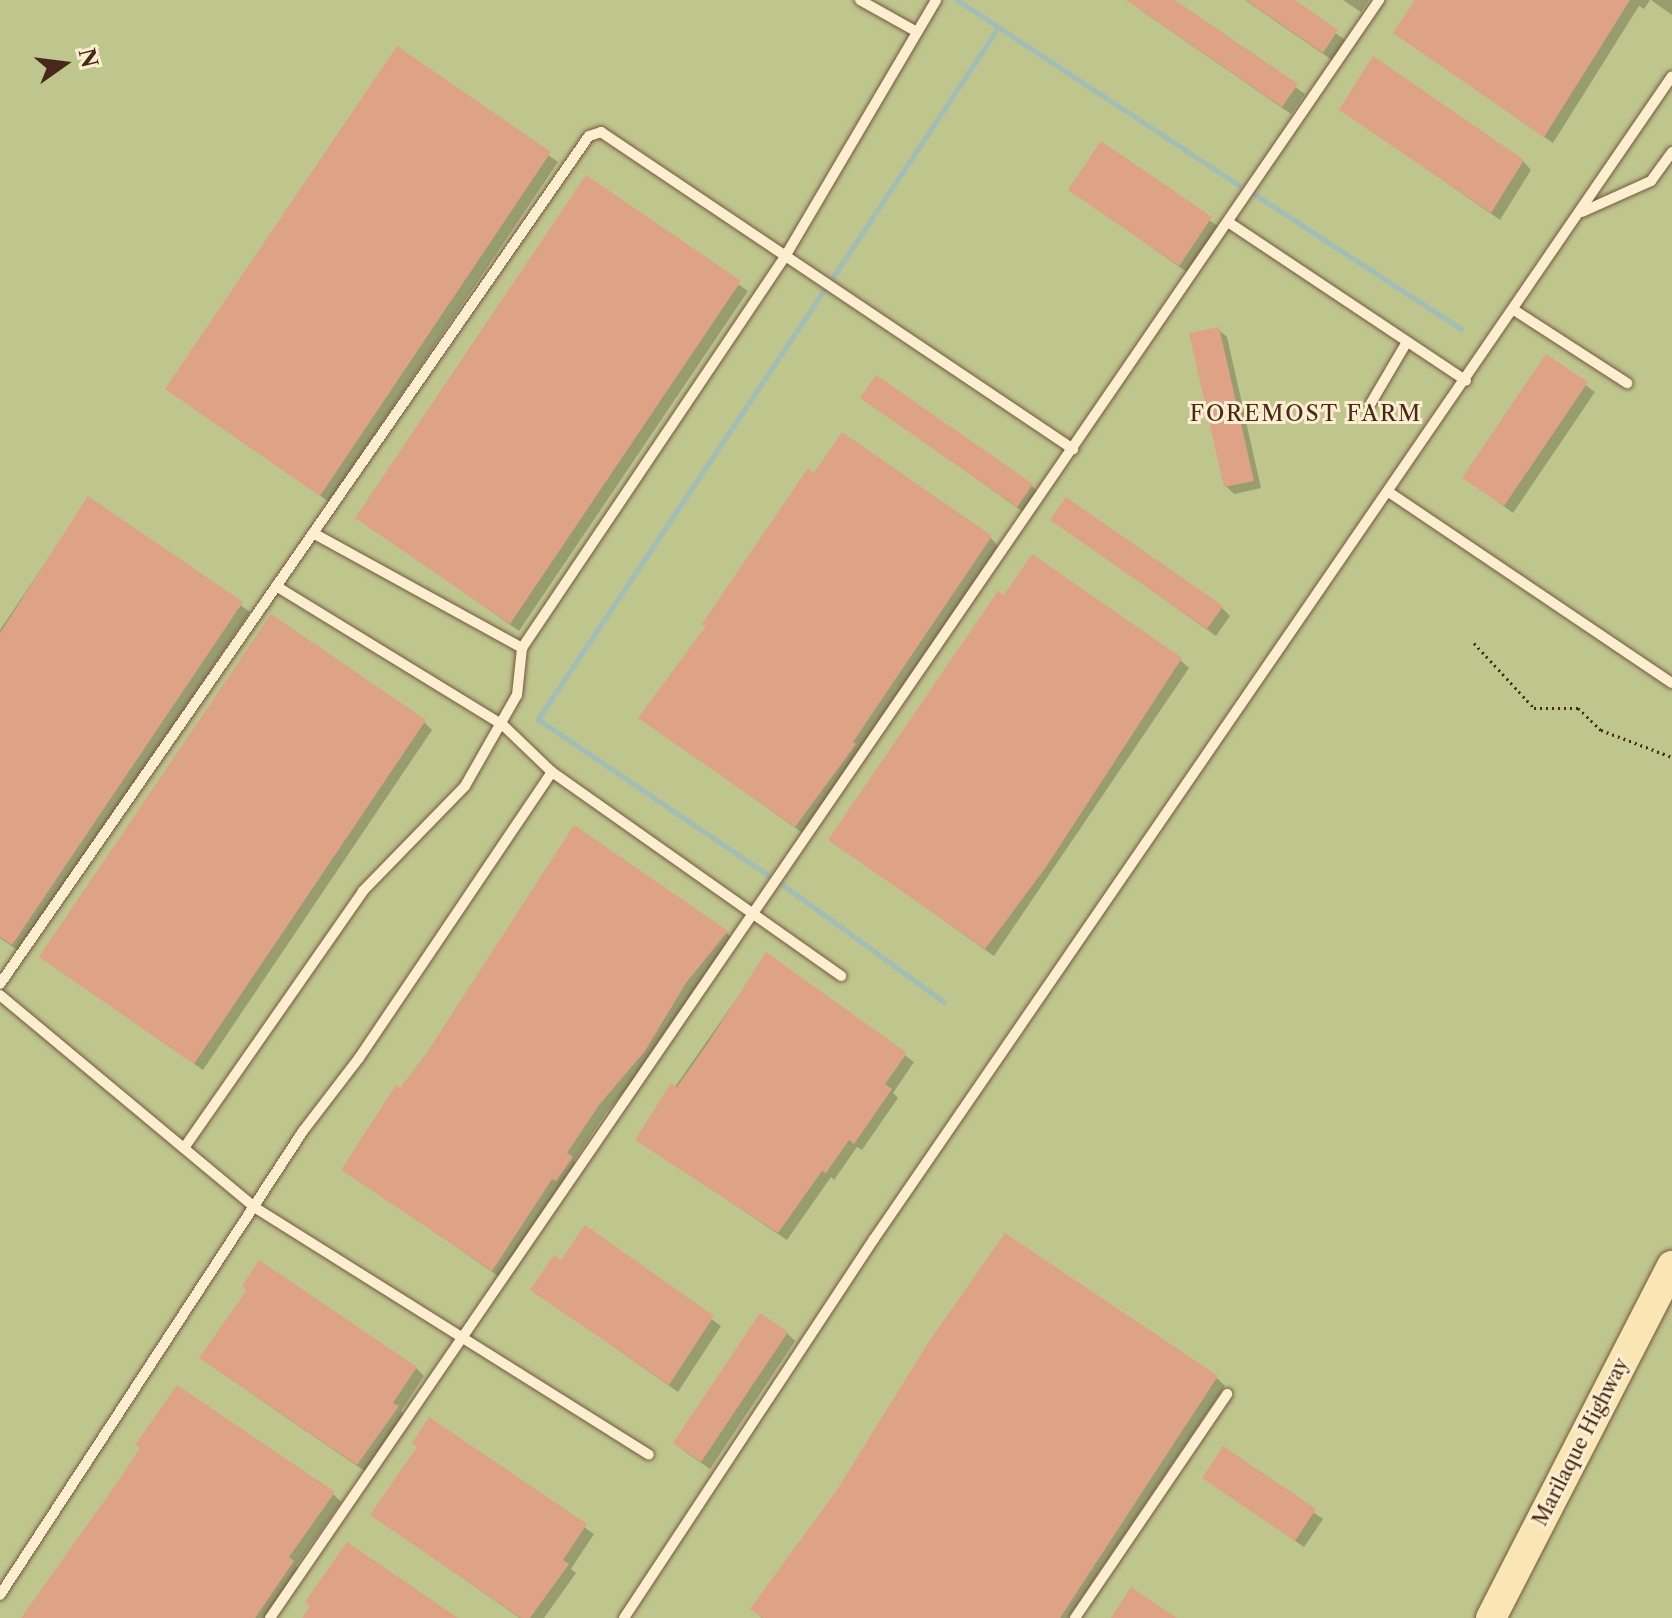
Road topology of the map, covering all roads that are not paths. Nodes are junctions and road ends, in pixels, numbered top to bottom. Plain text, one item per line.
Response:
1 (860, 0) edge
2 (936, 0) edge
3 (1379, 0) edge
4 (917, 32) junction
5 (1672, 76) edge
6 (1672, 152) edge
7 (1580, 213) junction
8 (1228, 222) junction
9 (786, 255) junction
10 (1514, 310) junction
11 (1407, 342) junction
12 (1466, 381) junction
13 (1627, 383) dead end
14 (1371, 403) dead end
15 (1073, 449) junction
16 (1390, 493) junction
17 (313, 533) junction
18 (276, 586) junction
19 (522, 648) junction
20 (1672, 683) edge
21 (503, 725) junction
22 (552, 772) junction
23 (754, 912) junction
24 (841, 976) dead end
25 (0, 984) edge
26 (0, 995) edge
27 (184, 1148) junction
28 (254, 1207) junction
29 (1672, 1266) edge
30 (465, 1336) junction
31 (1227, 1394) dead end
32 (649, 1455) dead end
33 (0, 1595) edge
34 (270, 1618) edge
35 (624, 1618) edge
36 (1075, 1618) edge
37 (1491, 1618) edge

1 - 4 lane
2 - 4 lane
3 - 8 lane
4 - 9 lane
5 - 7 lane
6 - 7 lane
7 - 10 lane
8 - 11 lane
8 - 15 lane
9 - 15 lane
9 - 17 lane
9 - 19 lane
10 - 12 lane
10 - 13 lane
11 - 12 lane
11 - 14 lane
12 - 16 lane
15 - 23 lane
16 - 20 lane
16 - 35 lane
17 - 18 lane
17 - 19 lane
18 - 21 lane
18 - 25 lane
19 - 21 lane
21 - 22 lane
21 - 27 lane
22 - 23 lane
22 - 28 lane
23 - 24 lane
23 - 30 lane
26 - 27 lane
27 - 28 lane
28 - 30 lane
28 - 33 lane
29 - 37 main road, Marilaque Highway
30 - 32 lane
30 - 34 lane
31 - 36 lane

